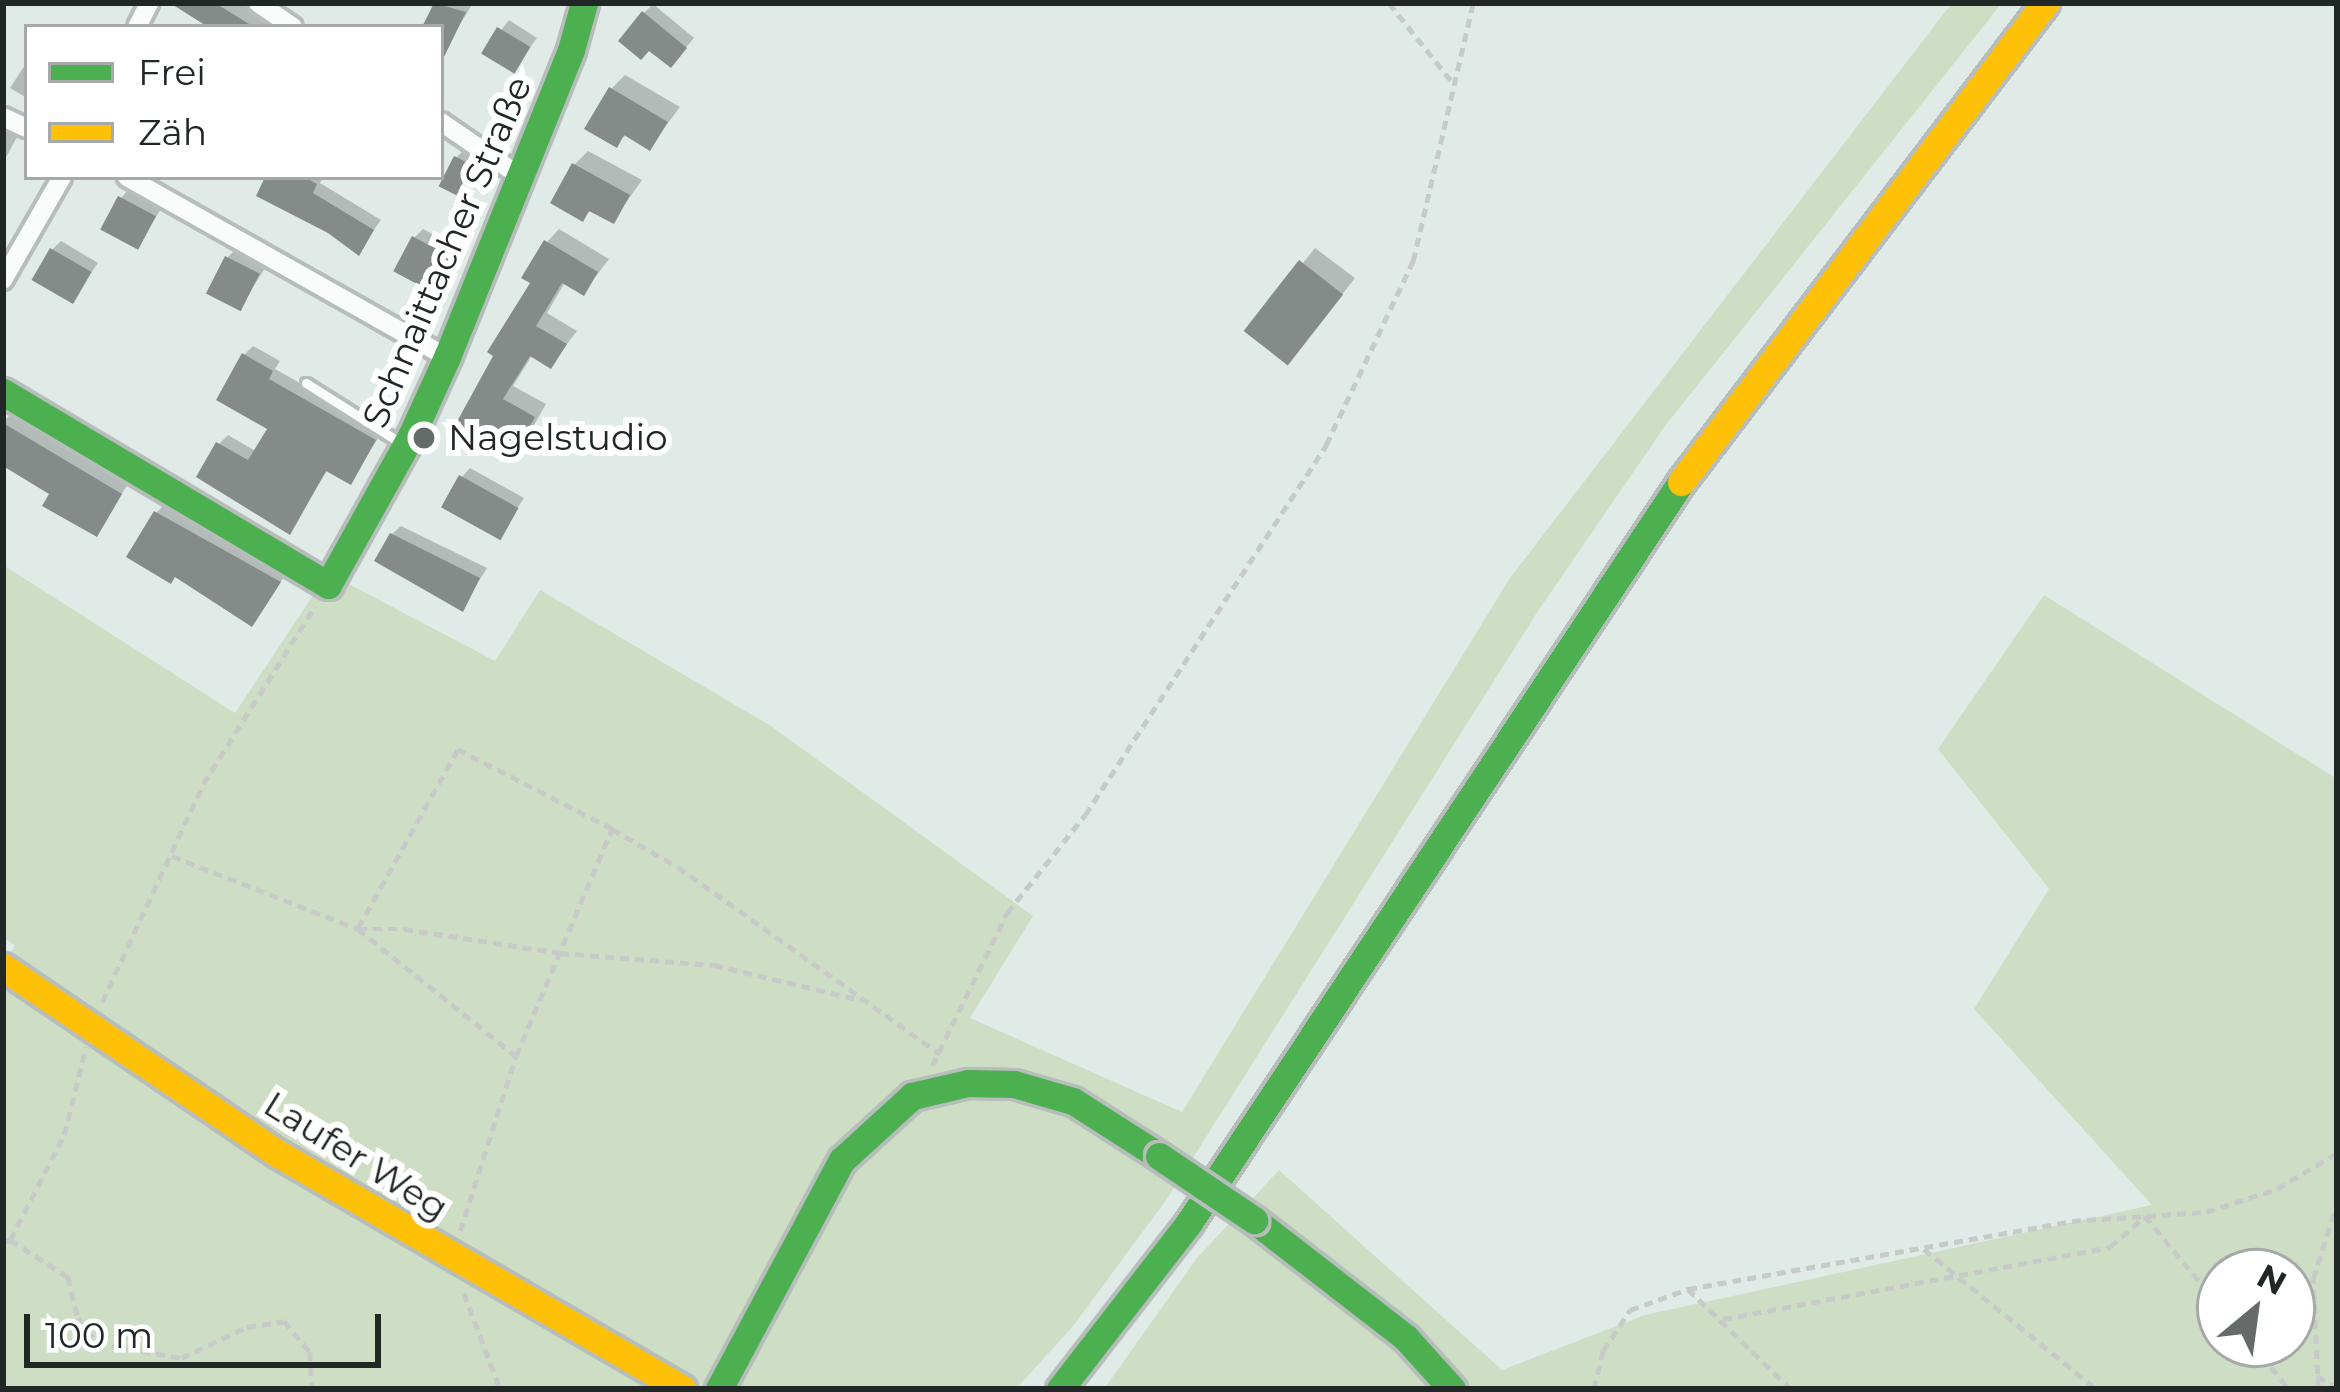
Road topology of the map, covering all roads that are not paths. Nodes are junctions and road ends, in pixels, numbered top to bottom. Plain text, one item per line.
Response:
1 (258, 3) edge
2 (584, 3) edge
3 (2044, 3) edge
4 (288, 24) edge
5 (444, 124) edge
6 (518, 176) junction
7 (60, 180) edge
8 (133, 180) edge
9 (3, 280) edge
10 (447, 357) junction
11 (306, 383) dead end
12 (3, 392) edge
13 (405, 446) junction
14 (3, 968) edge
15 (682, 1389) edge
16 (719, 1389) edge
17 (1060, 1389) edge
18 (1452, 1389) edge

1 - 4 street
2 - 6 street, Schnaittacher Straße
3 - 17 street
5 - 6 street
6 - 10 street, Schnaittacher Straße
7 - 9 street
8 - 10 street
10 - 13 street, Schnaittacher Straße
11 - 13 lane
12 - 13 street, Schnaittacher Straße
14 - 15 street, Laufer Weg
16 - 18 street, bridge

